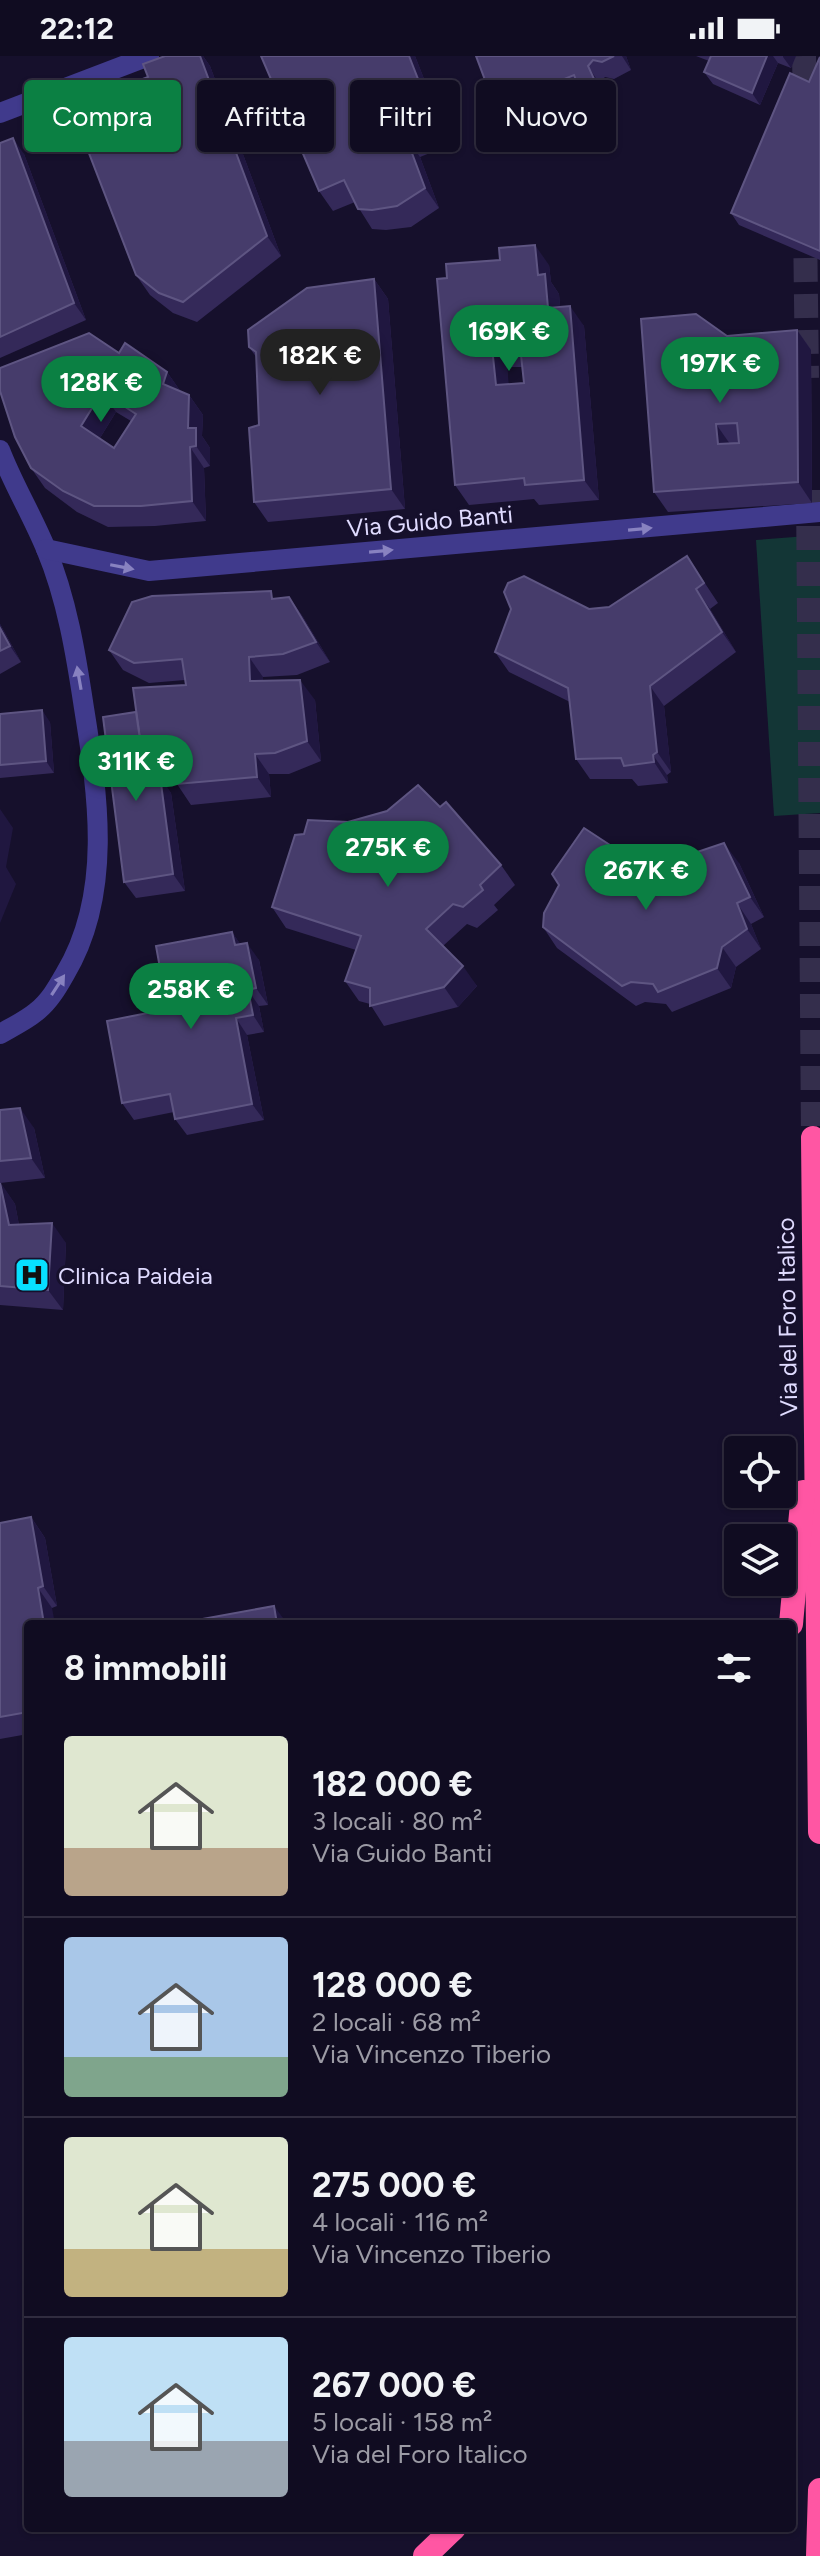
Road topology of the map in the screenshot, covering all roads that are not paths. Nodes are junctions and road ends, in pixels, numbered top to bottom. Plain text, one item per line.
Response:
1 (149, 56) edge
2 (0, 113) edge
3 (0, 450) edge
4 (8, 490) edge
5 (820, 512) edge
6 (46, 549) junction
7 (0, 1034) edge
8 (813, 1138) dead end
9 (818, 1354) edge
10 (791, 1620) edge
11 (820, 1832) edge
12 (820, 2490) edge
13 (450, 2532) edge
14 (425, 2556) edge
15 (818, 2556) edge

1 - 2 street
3 - 4 street
4 - 6 street
6 -> 5 street, Via Guido Banti
7 -> 6 street
8 - 9 highway, Via del Foro Italico
9 - 10 highway
9 - 11 highway, Via del Foro Italico
12 - 15 highway
13 - 14 highway

